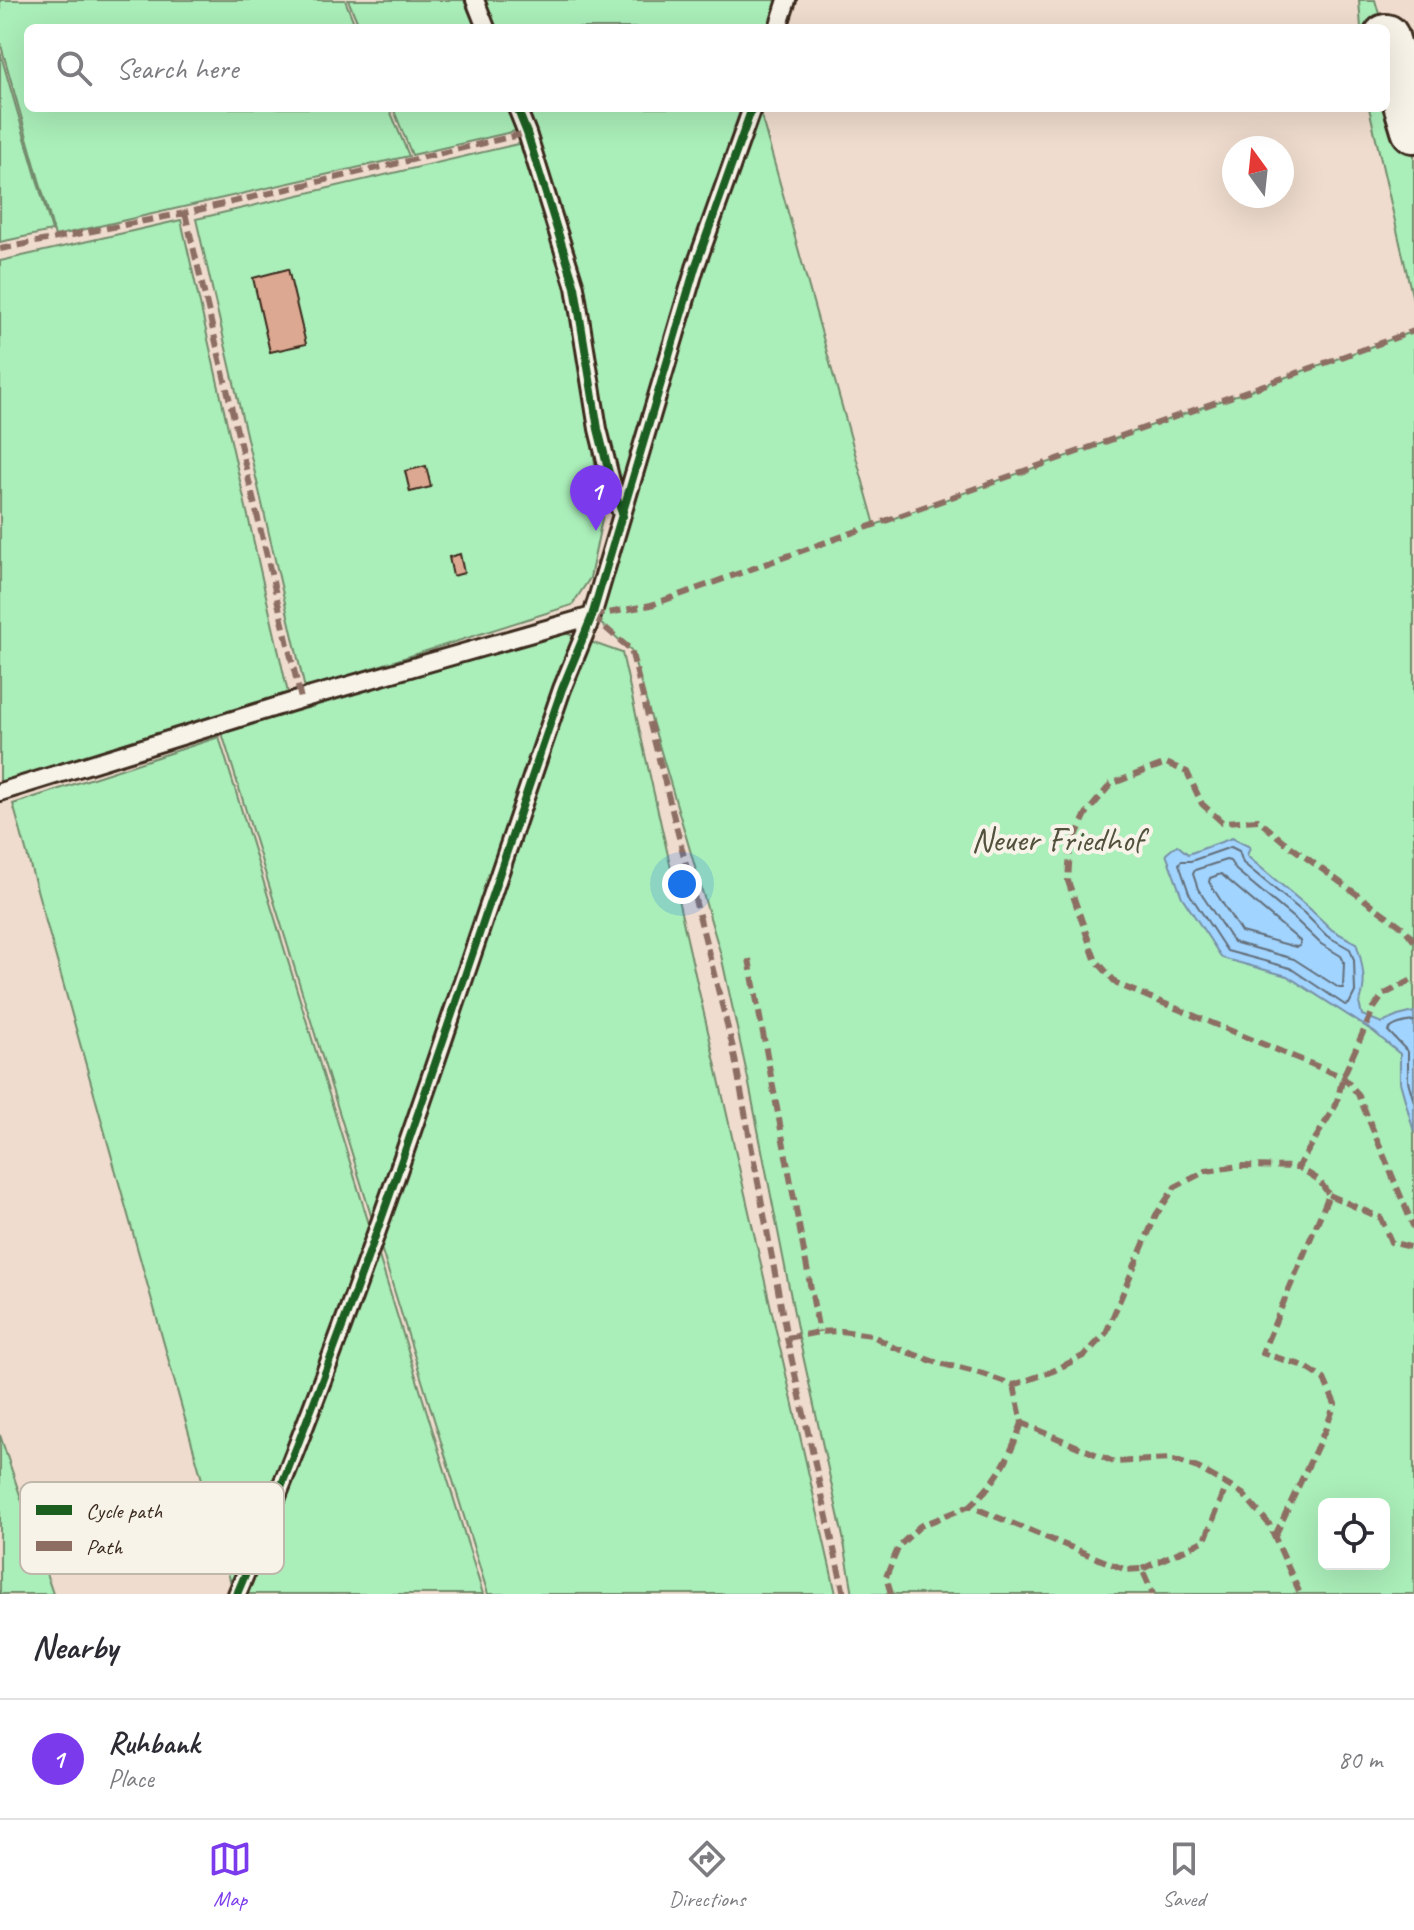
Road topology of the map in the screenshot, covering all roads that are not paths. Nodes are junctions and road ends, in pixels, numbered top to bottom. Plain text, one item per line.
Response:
1 (475, 0) edge
2 (787, 0) edge
3 (1375, 0) edge
4 (484, 24) edge
5 (779, 24) edge
6 (1382, 24) edge
7 (1390, 50) edge
8 (519, 112) edge
9 (751, 112) edge
10 (1414, 130) edge
11 (623, 516) junction
12 (592, 616) junction
13 (0, 792) edge
14 (284, 1483) edge
15 (245, 1574) edge
16 (237, 1594) edge

1 - 4 lane
2 - 5 lane
3 - 6 highway
7 - 10 highway
8 - 11 lane
9 - 11 lane
11 - 12 lane
12 - 13 lane
12 - 14 lane
15 - 16 lane

